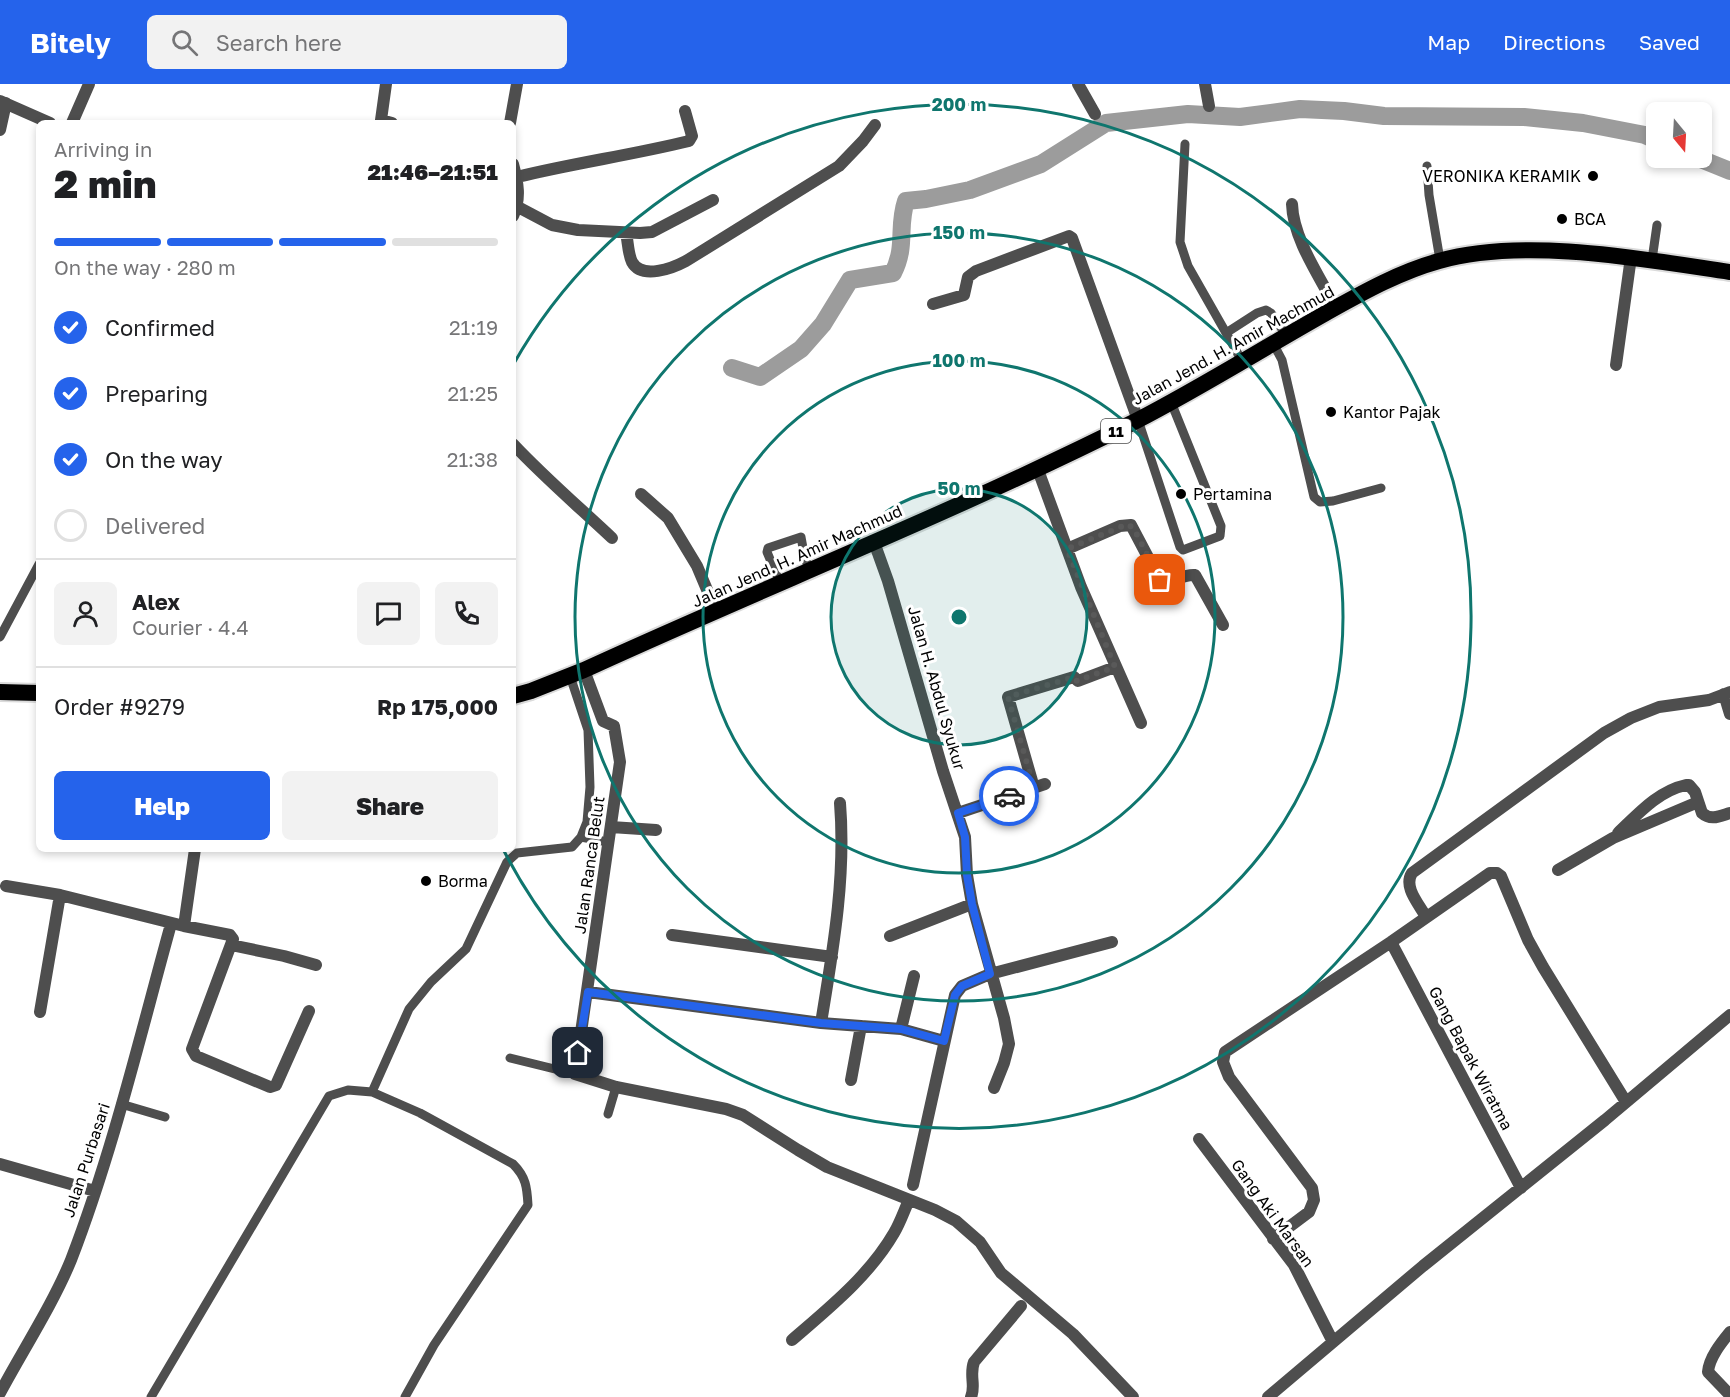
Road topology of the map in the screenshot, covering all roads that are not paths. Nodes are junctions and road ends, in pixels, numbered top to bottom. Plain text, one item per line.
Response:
1 (89, 84) edge
2 (386, 84) edge
3 (517, 84) edge
4 (1078, 84) edge
5 (1205, 84) edge
6 (3, 102) edge
7 (1209, 106) dead end
8 (685, 111) dead end
9 (1095, 114) dead end
10 (43, 120) edge
11 (73, 120) edge
12 (381, 120) edge
13 (511, 120) edge
14 (875, 125) dead end
15 (0, 129) edge
16 (1185, 144) dead end
17 (1427, 166) dead end
18 (516, 171) edge
19 (516, 178) edge
20 (713, 200) dead end
21 (1292, 204) dead end
22 (516, 208) edge
23 (516, 212) edge
24 (1657, 225) dead end
25 (626, 233) junction
26 (1630, 257) junction
27 (1440, 260) junction
28 (1652, 261) junction
29 (1730, 272) edge
30 (933, 304) dead end
31 (1336, 308) junction
32 (1226, 333) junction
33 (1280, 339) junction
34 (1242, 361) junction
35 (1616, 365) dead end
36 (1171, 402) junction
37 (1138, 420) junction
38 (516, 447) edge
39 (1038, 470) junction
40 (1380, 488) dead end
41 (641, 494) dead end
42 (612, 538) dead end
43 (874, 542) junction
44 (1067, 549) junction
45 (36, 570) edge
46 (810, 570) junction
47 (780, 583) junction
48 (716, 611) junction
49 (1223, 625) dead end
50 (0, 637) edge
51 (1115, 667) junction
52 (577, 673) junction
53 (4, 692) edge
54 (36, 693) edge
55 (1727, 693) edge
56 (516, 695) edge
57 (1730, 714) edge
58 (1141, 723) dead end
59 (840, 802) dead end
60 (1698, 802) junction
61 (958, 813) junction
62 (1730, 813) edge
63 (611, 827) junction
64 (656, 830) dead end
65 (581, 837) junction
66 (1613, 838) junction
67 (602, 841) dead end
68 (195, 852) edge
69 (1558, 870) dead end
70 (6, 886) dead end
71 (60, 895) junction
72 (972, 904) junction
73 (1426, 916) junction
74 (171, 924) junction
75 (184, 926) junction
76 (672, 935) dead end
77 (890, 936) dead end
78 (1112, 942) dead end
79 (1391, 942) junction
80 (231, 945) junction
81 (832, 957) junction
82 (316, 965) dead end
83 (990, 974) junction
84 (914, 976) dead end
85 (588, 992) junction
86 (309, 1011) dead end
87 (40, 1012) dead end
88 (1730, 1015) edge
89 (821, 1023) junction
90 (861, 1026) junction
91 (901, 1029) junction
92 (944, 1041) junction
93 (510, 1058) dead end
94 (575, 1074) junction
95 (851, 1080) dead end
96 (616, 1087) junction
97 (994, 1088) dead end
98 (372, 1092) junction
99 (1626, 1102) junction
100 (122, 1104) junction
101 (608, 1114) dead end
102 (165, 1117) dead end
103 (1199, 1139) dead end
104 (0, 1164) edge
105 (913, 1185) dead end
106 (1521, 1188) junction
107 (95, 1191) junction
108 (909, 1200) junction
109 (1273, 1239) junction
110 (1021, 1306) dead end
111 (1730, 1332) edge
112 (792, 1340) dead end
113 (1333, 1342) junction
114 (0, 1393) edge
115 (1730, 1395) edge
116 (151, 1397) edge
117 (405, 1397) edge
118 (971, 1397) edge
119 (1133, 1397) edge
120 (1268, 1397) edge

1 - 11 street
2 - 12 street
3 - 13 street
4 - 9 street
5 - 7 street
6 - 10 street
6 - 15 street
8 - 18 street
14 - 25 street
16 - 32 lane
17 - 27 lane
19 - 22 street
20 - 25 street
21 - 31 street
23 - 25 street
24 - 28 lane
26 - 27 highway, Jalan Jend. H. Amir Machmud / 11
26 - 28 highway, Jalan Jend. H. Amir Machmud / 11
26 - 35 street
27 - 31 highway, Jalan Jend. H. Amir Machmud / 11
28 - 29 highway, Jalan Jend. H. Amir Machmud / 11
30 - 37 street
31 - 33 highway, Jalan Jend. H. Amir Machmud / 11
32 - 33 lane
32 - 34 lane
33 - 34 highway, Jalan Jend. H. Amir Machmud / 11
33 - 40 lane
34 - 36 highway, Jalan Jend. H. Amir Machmud / 11
36 - 37 highway, Jalan Jend. H. Amir Machmud / 11
36 - 37 lane
37 - 39 highway, Jalan Jend. H. Amir Machmud / 11
38 - 42 street
39 - 43 highway, Jalan Jend. H. Amir Machmud / 11
39 - 44 street
41 - 48 street
43 - 46 highway, Jalan Jend. H. Amir Machmud / 11
43 - 61 street, Jalan H. Abdul Syukur
44 - 49 street
44 - 51 street
45 - 50 lane
46 - 47 highway, Jalan Jend. H. Amir Machmud / 11
46 - 47 lane
47 - 48 highway, Jalan Jend. H. Amir Machmud / 11
48 - 52 highway, Jalan Jend. H. Amir Machmud / 11
51 - 58 street
51 - 61 street
52 - 56 highway, Jalan Jend. H. Amir Machmud / 11
52 - 63 street, Jalan Ranca Belut
52 - 65 lane
53 - 54 highway
55 - 57 street
55 - 73 street
59 - 81 street
60 - 62 street
60 - 66 street
60 - 66 street
61 - 72 street, Jalan H. Abdul Syukur
63 - 64 street
63 - 85 street, Jalan Ranca Belut
65 - 67 lane
65 - 98 lane
66 - 69 street
68 - 75 street
70 - 71 street
71 - 74 street
71 - 87 street
72 - 77 street
72 - 83 street, Jalan H. Abdul Syukur
73 - 79 street
73 - 99 street
74 - 75 street
74 - 100 street, Jalan Purbasari
75 - 80 street
76 - 81 street
78 - 83 street
79 - 106 street, Gang Bapak Wiratma
79 - 109 street
80 - 82 street
80 - 86 street
81 - 89 street
83 - 92 street
83 - 97 street, Jalan H. Abdul Syukur
84 - 91 street
85 - 89 street
85 - 94 street, Jalan Ranca Belut
88 - 99 street
89 - 90 street
90 - 91 street
90 - 95 street
91 - 92 street
92 - 105 street
93 - 94 lane
94 - 96 street
96 - 101 lane
96 - 108 street
98 - 116 lane
98 - 117 lane
99 - 106 street
100 - 102 lane
100 - 107 street, Jalan Purbasari
103 - 109 street, Gang Aki Marsan
104 - 107 street
106 - 113 street
107 - 114 street, Jalan Purbasari
108 - 112 street
108 - 119 street
109 - 113 street, Gang Aki Marsan
110 - 118 street
111 - 115 street
113 - 120 street

